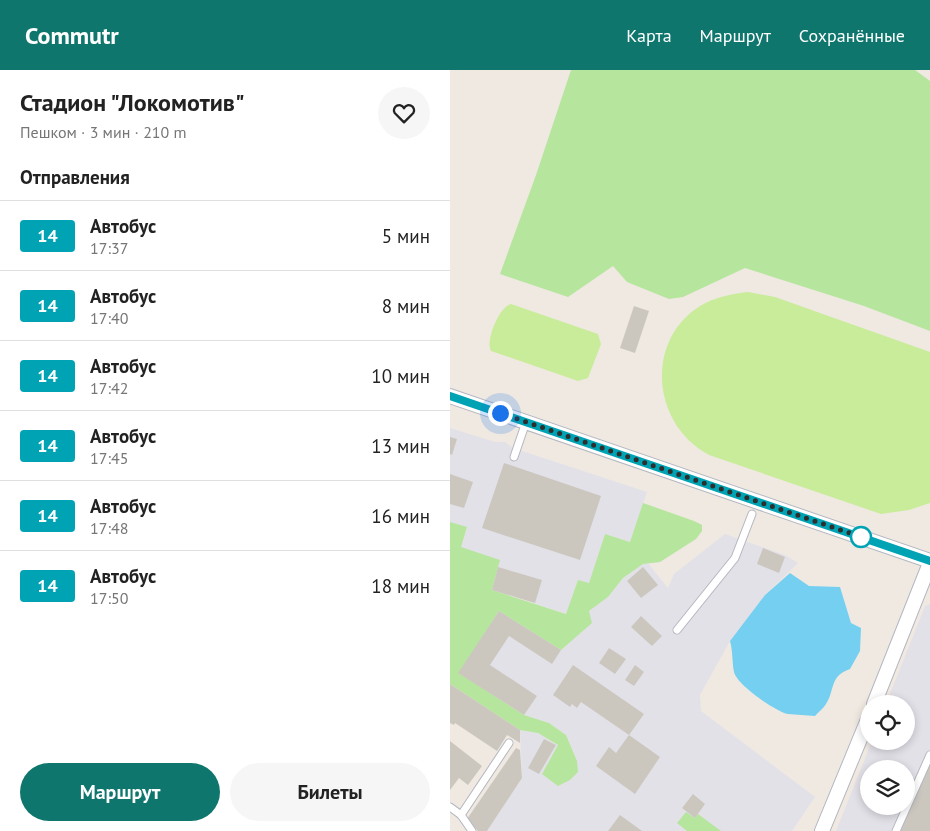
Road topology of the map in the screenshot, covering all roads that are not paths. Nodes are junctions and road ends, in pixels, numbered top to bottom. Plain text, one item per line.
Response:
1 (450, 396) edge
2 (526, 422) junction
3 (514, 457) dead end
4 (752, 514) dead end
5 (930, 562) edge
6 (678, 630) dead end
7 (878, 695) edge
8 (860, 739) edge
9 (509, 743) dead end
10 (930, 755) edge
11 (450, 807) edge
12 (461, 815) junction
13 (472, 831) edge
14 (822, 831) edge
15 (896, 831) edge

1 - 2 street
2 - 3 lane
2 - 5 street
4 - 6 lane
5 - 7 street
8 - 14 street
9 - 12 lane
10 - 15 lane
11 - 12 lane
12 - 13 lane

